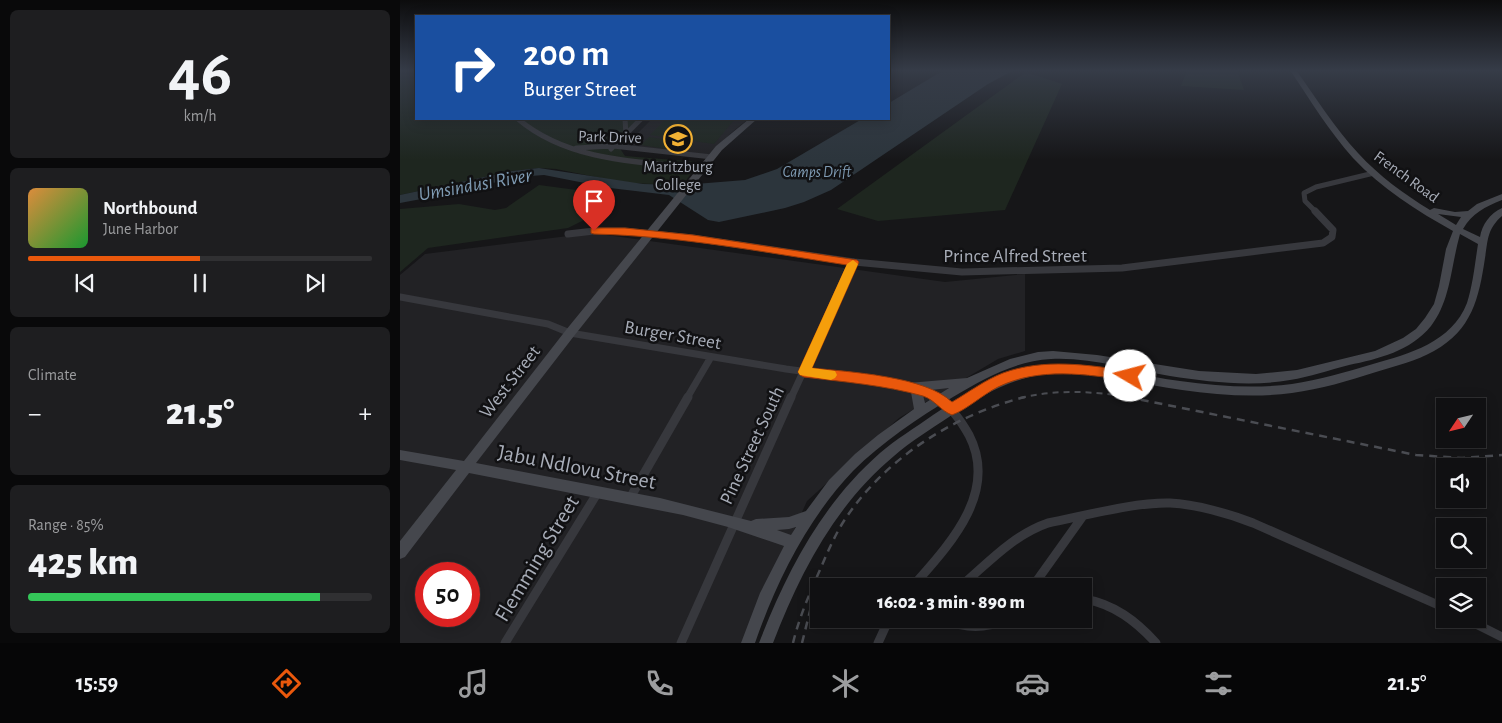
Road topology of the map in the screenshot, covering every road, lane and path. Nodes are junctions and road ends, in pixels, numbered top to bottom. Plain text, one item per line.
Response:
1 (1315, 100) edge
2 (519, 120) edge
3 (625, 120) edge
4 (640, 120) edge
5 (752, 120) edge
6 (625, 135) junction
7 (613, 146) junction
8 (625, 147) junction
9 (566, 148) junction
10 (712, 157) junction
11 (610, 158) junction
12 (618, 158) junction
13 (704, 168) junction
14 (1374, 173) junction
15 (1502, 197) edge
16 (1426, 209) junction
17 (1502, 211) edge
18 (1468, 214) junction
19 (1457, 230) junction
20 (568, 234) dead end
21 (650, 235) junction
22 (1482, 242) junction
23 (854, 262) junction
24 (400, 297) edge
25 (570, 333) junction
26 (711, 357) junction
27 (804, 372) junction
28 (972, 380) junction
29 (912, 389) junction
30 (940, 399) junction
31 (952, 410) junction
32 (920, 412) junction
33 (400, 455) edge
34 (466, 466) junction
35 (598, 492) junction
36 (630, 498) junction
37 (811, 515) junction
38 (1083, 516) junction
39 (740, 524) junction
40 (794, 543) junction
41 (400, 552) edge
42 (920, 578) edge
43 (970, 578) edge
44 (1039, 578) edge
45 (1092, 600) edge
46 (1436, 604) edge
47 (885, 628) edge
48 (966, 628) edge
49 (984, 628) edge
50 (1484, 628) edge
51 (1502, 637) edge
52 (505, 643) edge
53 (681, 643) edge
54 (748, 643) edge
55 (766, 643) edge
56 (878, 643) edge
57 (1156, 643) edge

1 - 14 main road, French Road
2 - 9 street, Park Drive
3 - 6 street
4 - 6 street
5 - 10 main road, West Street
6 - 7 street
6 - 8 street
7 - 8 street, Park Drive
7 - 9 street, Park Drive
7 - 11 street
8 - 10 street, Park Drive
8 - 12 street
9 - 11 street, Park Drive
10 - 13 main road, West Street
11 - 12 street, Park Drive
12 - 13 street, Park Drive
13 - 21 main road, West Street
14 - 16 main road, French Road
14 - 23 street, Prince Alfred Street
15 - 18 main road
16 - 18 main road
16 - 19 main road, French Road
17 - 22 main road
18 - 19 main road
19 - 22 main road, French Road
19 - 28 main road
20 - 21 street, Prince Alfred Street
21 - 23 street, Prince Alfred Street
21 - 25 main road, West Street
22 - 31 main road
23 - 27 street, Pine Street South
24 - 25 street, Burger Street
25 - 26 street, Burger Street
25 - 34 main road, West Street
26 - 27 street, Burger Street
26 - 36 street
27 - 29 street, Burger Street
27 - 39 street, Pine Street South
28 - 29 main road
28 - 30 main road
29 - 30 street, Burger Street
29 - 32 main road
30 - 31 street
30 - 32 main road
31 - 42 street
31 - 55 main road
32 - 37 main road
33 - 34 main road, Jabu Ndlovu Street
34 - 35 main road, Jabu Ndlovu Street
34 - 41 main road, West Street
35 - 36 main road, Jabu Ndlovu Street
35 - 52 street, Flemming Street
36 - 39 main road, Jabu Ndlovu Street
37 - 39 main road, Jabu Ndlovu Street
37 - 40 main road
38 - 43 street
38 - 44 street
38 - 46 street
39 - 40 main road, Jabu Ndlovu Street
39 - 53 street, Pine Street South
40 - 54 main road
45 - 57 street
47 - 56 street
48 - 49 street
50 - 51 street

